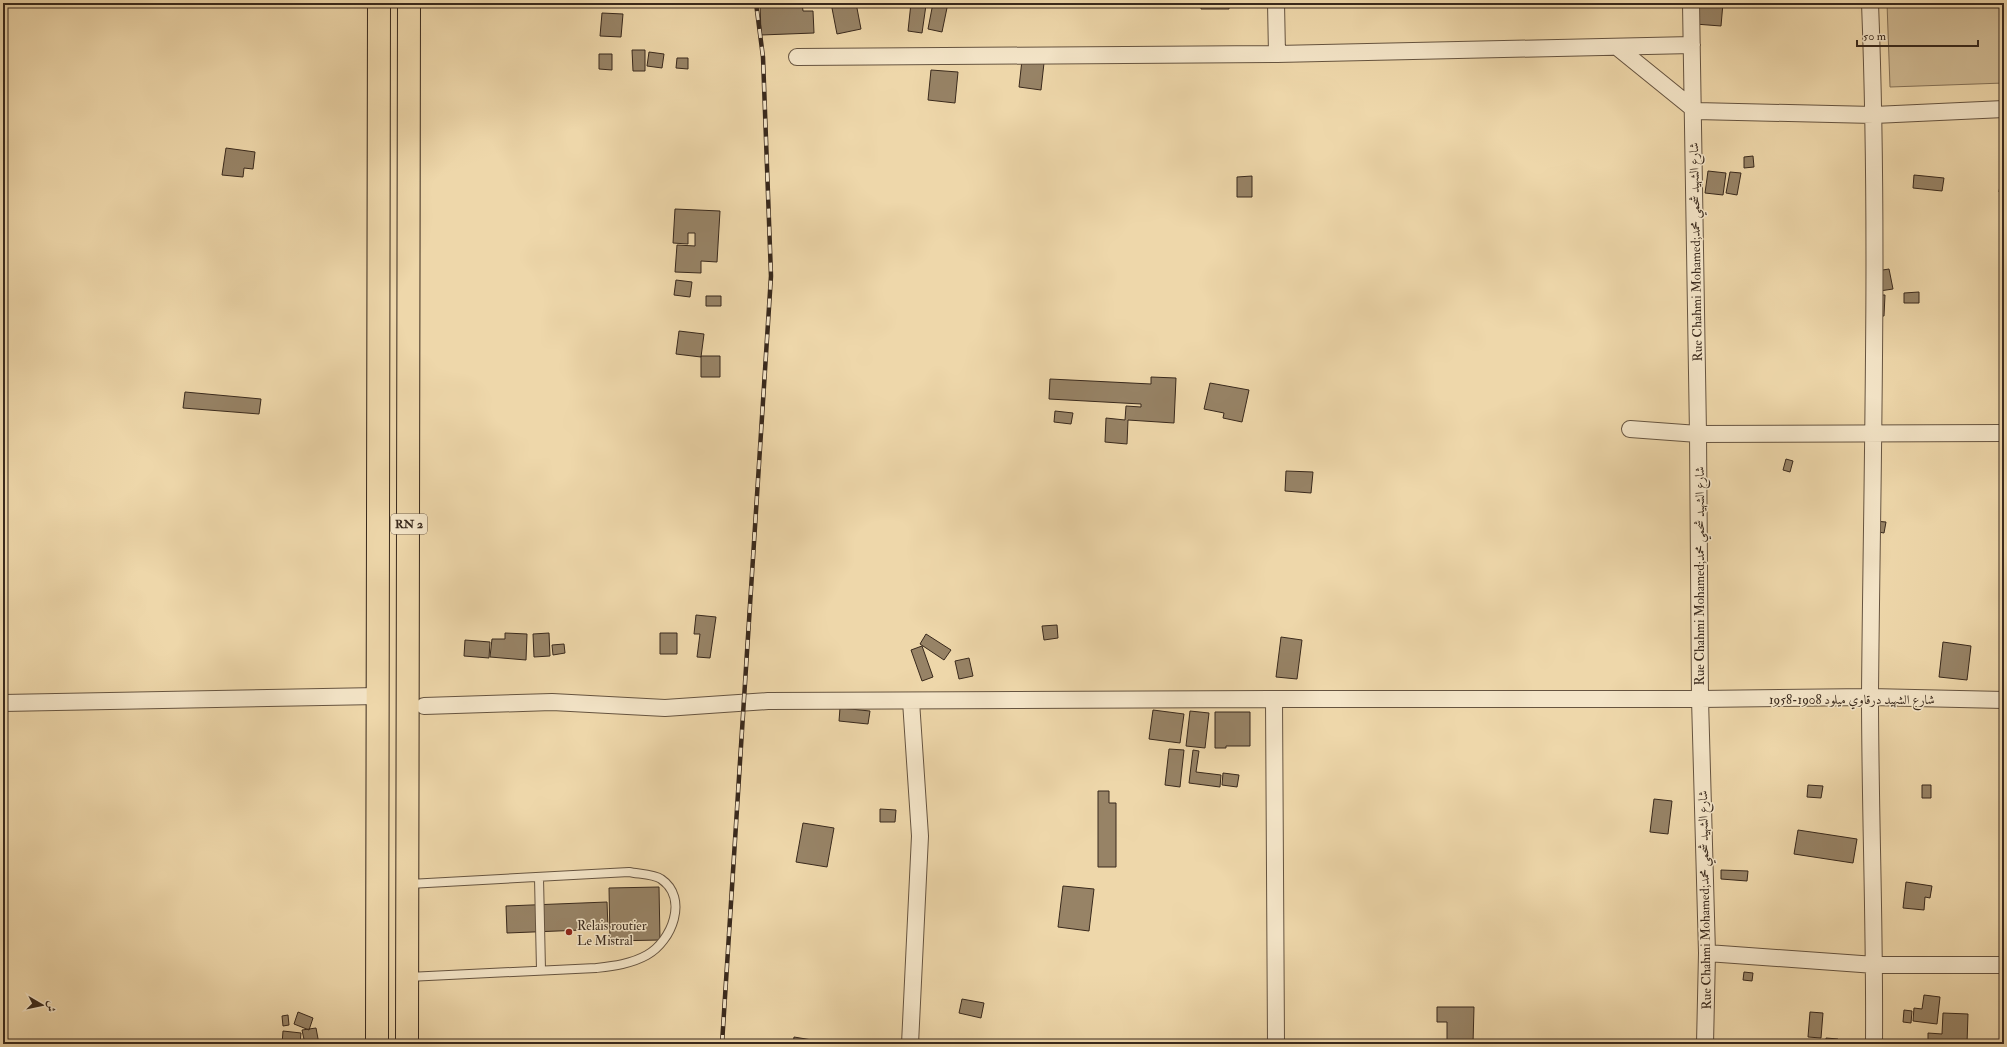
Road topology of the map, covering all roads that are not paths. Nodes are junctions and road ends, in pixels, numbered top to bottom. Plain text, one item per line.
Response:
1 (379, 3) edge
2 (409, 3) edge
3 (1276, 3) edge
4 (1691, 3) edge
5 (1870, 3) edge
6 (1692, 45) junction
7 (1617, 47) junction
8 (1277, 54) junction
9 (797, 57) dead end
10 (1692, 108) junction
11 (2004, 109) edge
12 (1874, 114) junction
13 (1630, 429) dead end
14 (2004, 433) edge
15 (1698, 434) junction
16 (1873, 434) junction
17 (378, 696) junction
18 (1870, 697) junction
19 (1274, 699) junction
20 (1700, 699) junction
21 (2004, 700) edge
22 (911, 701) junction
23 (3, 703) edge
24 (424, 706) dead end
25 (539, 878) junction
26 (408, 884) junction
27 (1707, 953) junction
28 (1875, 965) junction
29 (2004, 966) edge
30 (541, 970) junction
31 (407, 977) junction
32 (377, 1044) edge
33 (407, 1044) edge
34 (910, 1044) edge
35 (1276, 1044) edge
36 (1705, 1044) edge
37 (1874, 1044) edge

1 - 17 highway, RN 2
2 - 26 highway, RN 2
3 - 8 street
4 - 6 street, Rue Chahmi Mohamed;شارع الشهيد شحمي محمد
5 - 12 street
6 - 7 street
6 - 10 street, Rue Chahmi Mohamed;شارع الشهيد شحمي محمد
7 - 8 street
7 - 10 street
8 - 9 street
10 - 12 street
10 - 15 street, Rue Chahmi Mohamed;شارع الشهيد شحمي محمد
11 - 12 street
12 - 16 street
13 - 15 street
14 - 16 street
15 - 16 street
15 - 20 street, Rue Chahmi Mohamed;شارع الشهيد شحمي محمد
16 - 18 street
17 - 23 street
17 - 32 highway, RN 2
18 - 20 street, شارع الشهيد درقاوي ميلود 1908-1958
18 - 21 street, شارع الشهيد درقاوي ميلود 1908-1958
18 - 28 street
19 - 20 street, شارع الشهيد درقاوي ميلود 1908-1958
19 - 22 street, شارع الشهيد درقاوي ميلود 1908-1958
19 - 35 street
20 - 27 street, Rue Chahmi Mohamed;شارع الشهيد شحمي محمد
22 - 24 street, شارع الشهيد درقاوي ميلود 1908-1958
22 - 34 street
25 - 26 lane
25 - 30 lane
25 - 30 lane
26 - 31 highway, RN 2
27 - 28 street
27 - 36 street, Rue Chahmi Mohamed;شارع الشهيد شحمي محمد
28 - 29 street
28 - 37 street
30 - 31 lane
31 - 33 highway, RN 2

